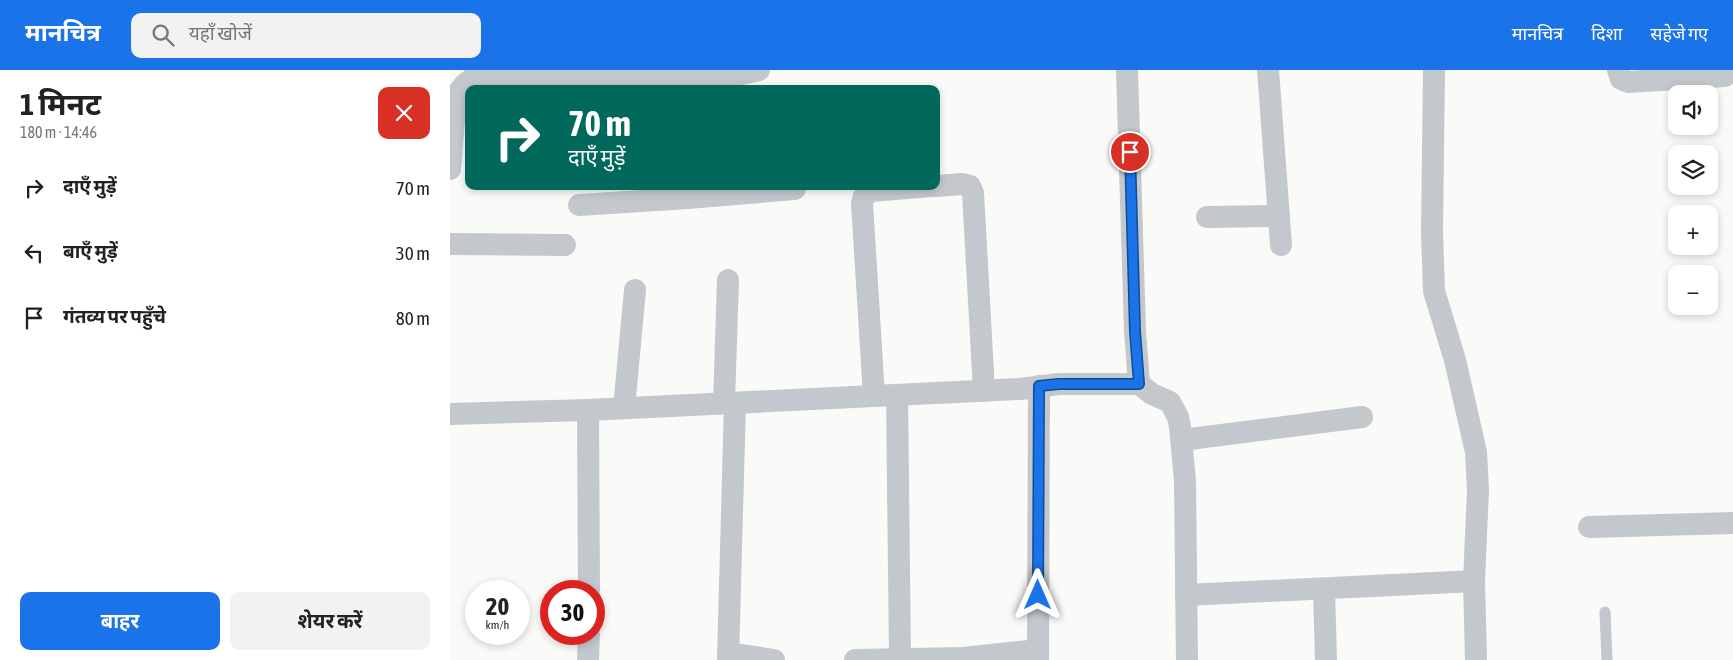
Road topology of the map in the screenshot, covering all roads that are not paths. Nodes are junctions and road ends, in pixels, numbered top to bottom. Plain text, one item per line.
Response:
1 (759, 70) edge
2 (1127, 70) edge
3 (1268, 70) edge
4 (1434, 70) edge
5 (1618, 70) edge
6 (1725, 76) dead end
7 (679, 84) edge
8 (450, 170) edge
9 (940, 186) edge
10 (741, 190) edge
11 (884, 190) edge
12 (687, 192) edge
13 (579, 205) dead end
14 (1279, 216) junction
15 (1207, 217) dead end
16 (450, 244) edge
17 (565, 245) dead end
18 (1281, 245) dead end
19 (728, 280) dead end
20 (635, 290) dead end
21 (1139, 384) junction
22 (1039, 386) junction
23 (984, 391) junction
24 (897, 395) junction
25 (874, 396) junction
26 (730, 403) junction
27 (624, 408) junction
28 (588, 410) junction
29 (450, 414) edge
30 (1362, 417) dead end
31 (1182, 440) junction
32 (1733, 523) edge
33 (1589, 527) dead end
34 (589, 580) edge
35 (1474, 582) junction
36 (1324, 588) junction
37 (1186, 595) junction
38 (1604, 612) dead end
39 (589, 645) edge
40 (1038, 655) edge
41 (728, 657) edge
42 (900, 658) junction
43 (588, 660) edge
44 (774, 660) edge
45 (855, 660) edge
46 (1187, 660) edge
47 (1326, 660) edge
48 (1476, 660) edge
49 (1607, 660) edge

1 - 7 street
2 - 21 street
3 - 14 street
4 - 35 street
5 - 6 street
7 - 8 street
9 - 23 street
10 - 12 street
11 - 25 street
12 - 13 street
14 - 15 street
14 - 18 street
16 - 17 street
19 - 26 street
20 - 27 street
21 - 22 street
21 - 31 street
22 - 23 street
22 - 40 street
23 - 24 street
24 - 25 street
24 - 42 street
25 - 26 street
26 - 27 street
26 - 41 street
27 - 28 street
28 - 29 street
28 - 34 street
30 - 31 street
31 - 37 street
32 - 33 street
35 - 36 street
35 - 48 street
36 - 37 street
36 - 47 street
37 - 46 street
38 - 49 lane
39 - 43 street
40 - 42 street
41 - 44 street
42 - 45 street

